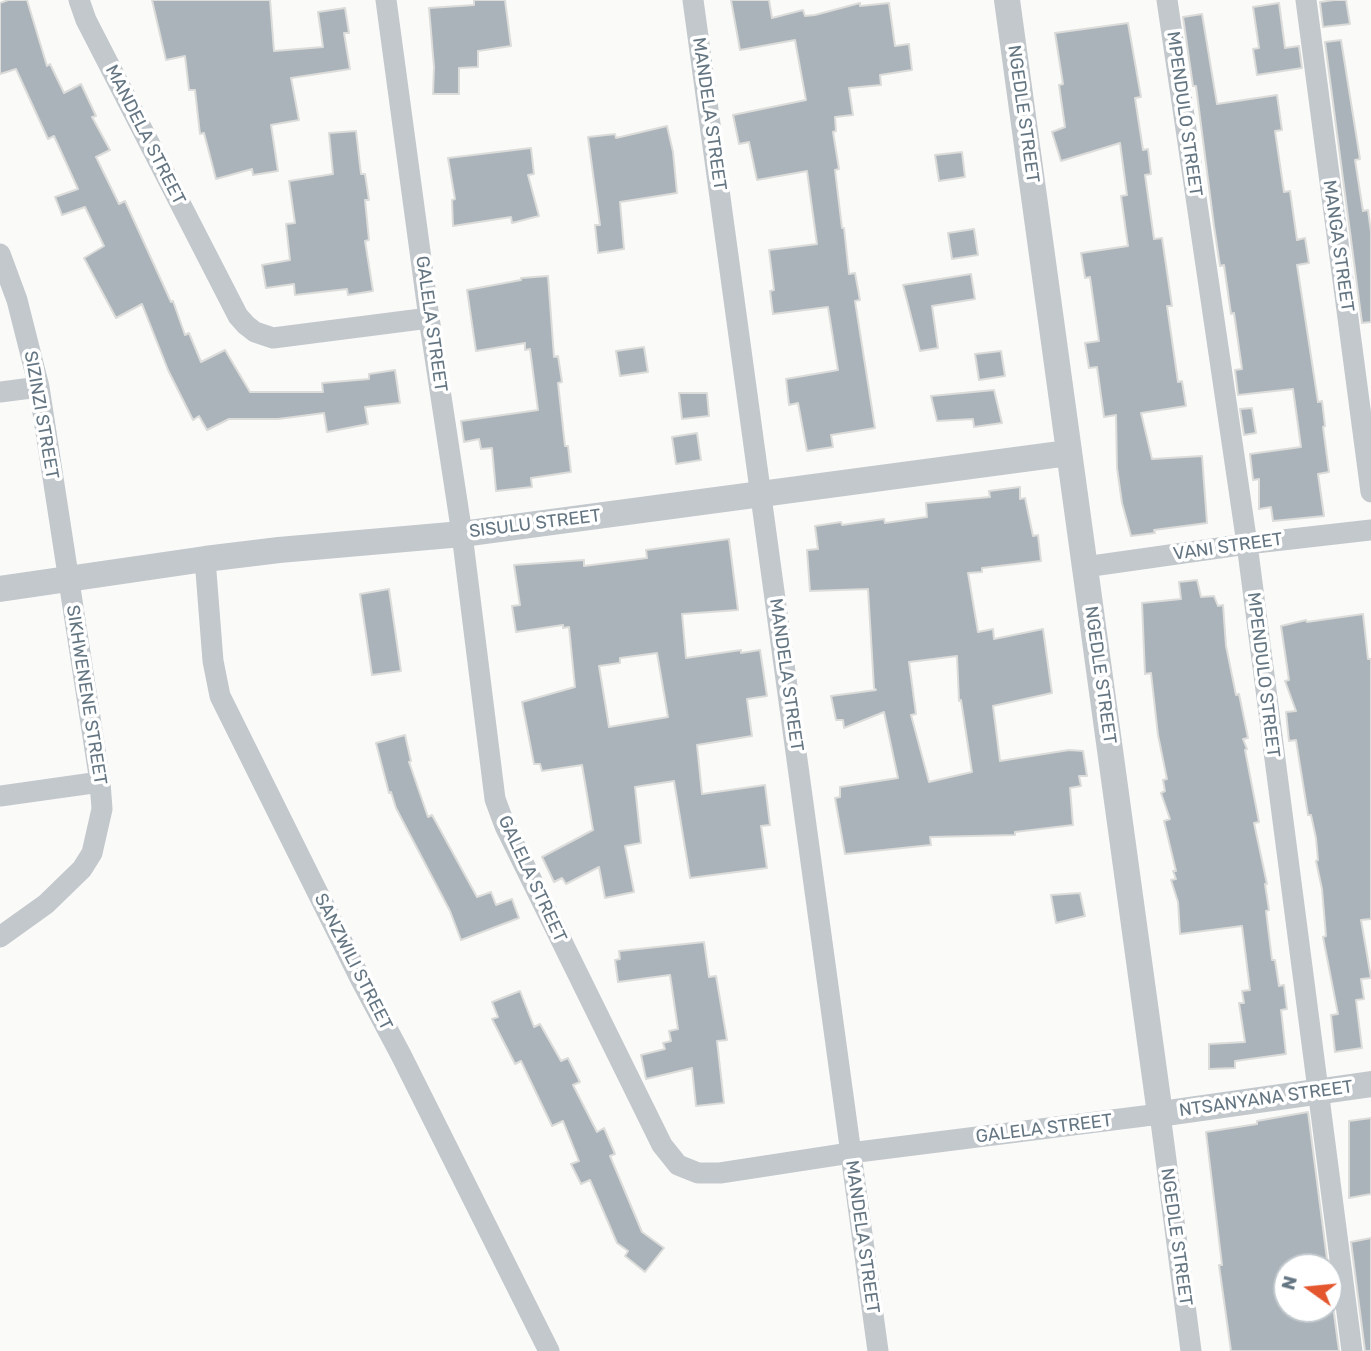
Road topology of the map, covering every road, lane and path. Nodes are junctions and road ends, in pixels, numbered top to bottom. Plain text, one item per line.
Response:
1 (79, 0) edge
2 (386, 0) edge
3 (693, 0) edge
4 (1007, 0) edge
5 (1167, 0) edge
6 (1306, 0) edge
7 (0, 254) edge
8 (429, 318) junction
9 (39, 387) junction
10 (0, 392) edge
11 (1068, 453) junction
12 (1371, 492) edge
13 (762, 494) junction
14 (1371, 530) edge
15 (462, 534) junction
16 (1247, 544) junction
17 (205, 559) junction
18 (1085, 567) junction
19 (68, 580) junction
20 (0, 589) edge
21 (100, 782) junction
22 (0, 796) edge
23 (0, 937) edge
24 (1371, 1084) edge
25 (1317, 1093) junction
26 (1160, 1114) junction
27 (850, 1153) junction
28 (550, 1351) edge
29 (878, 1351) edge
30 (1191, 1351) edge
31 (1352, 1351) edge

1 - 8 street, MANDELA STREET
2 - 8 street, GALELA STREET
3 - 13 street, MANDELA STREET
4 - 11 street, NGEDLE STREET
5 - 16 street, MPENDULO STREET
6 - 12 street, MANGA STREET
7 - 9 street, SIZINZI STREET
8 - 15 street, GALELA STREET
9 - 10 street
9 - 19 street, SIZINZI STREET
11 - 13 street, SISULU STREET
11 - 18 street, NGEDLE STREET
13 - 15 street, SISULU STREET
13 - 27 street, MANDELA STREET
14 - 16 street, VANI STREET
15 - 17 street, SISULU STREET
15 - 27 street, GALELA STREET
16 - 18 street, VANI STREET
16 - 25 street, MPENDULO STREET
17 - 19 street, SISULU STREET
17 - 28 street, SANZWILI STREET
18 - 26 street, NGEDLE STREET
19 - 20 street, SISULU STREET
19 - 21 street, SIKHWENENE STREET
21 - 22 street
21 - 23 street, SIKHWENENE STREET
24 - 25 street, NTSANYANA STREET
25 - 26 street, NTSANYANA STREET
25 - 31 street, MPENDULO STREET
26 - 27 street, GALELA STREET
26 - 30 street, NGEDLE STREET
27 - 29 street, MANDELA STREET

